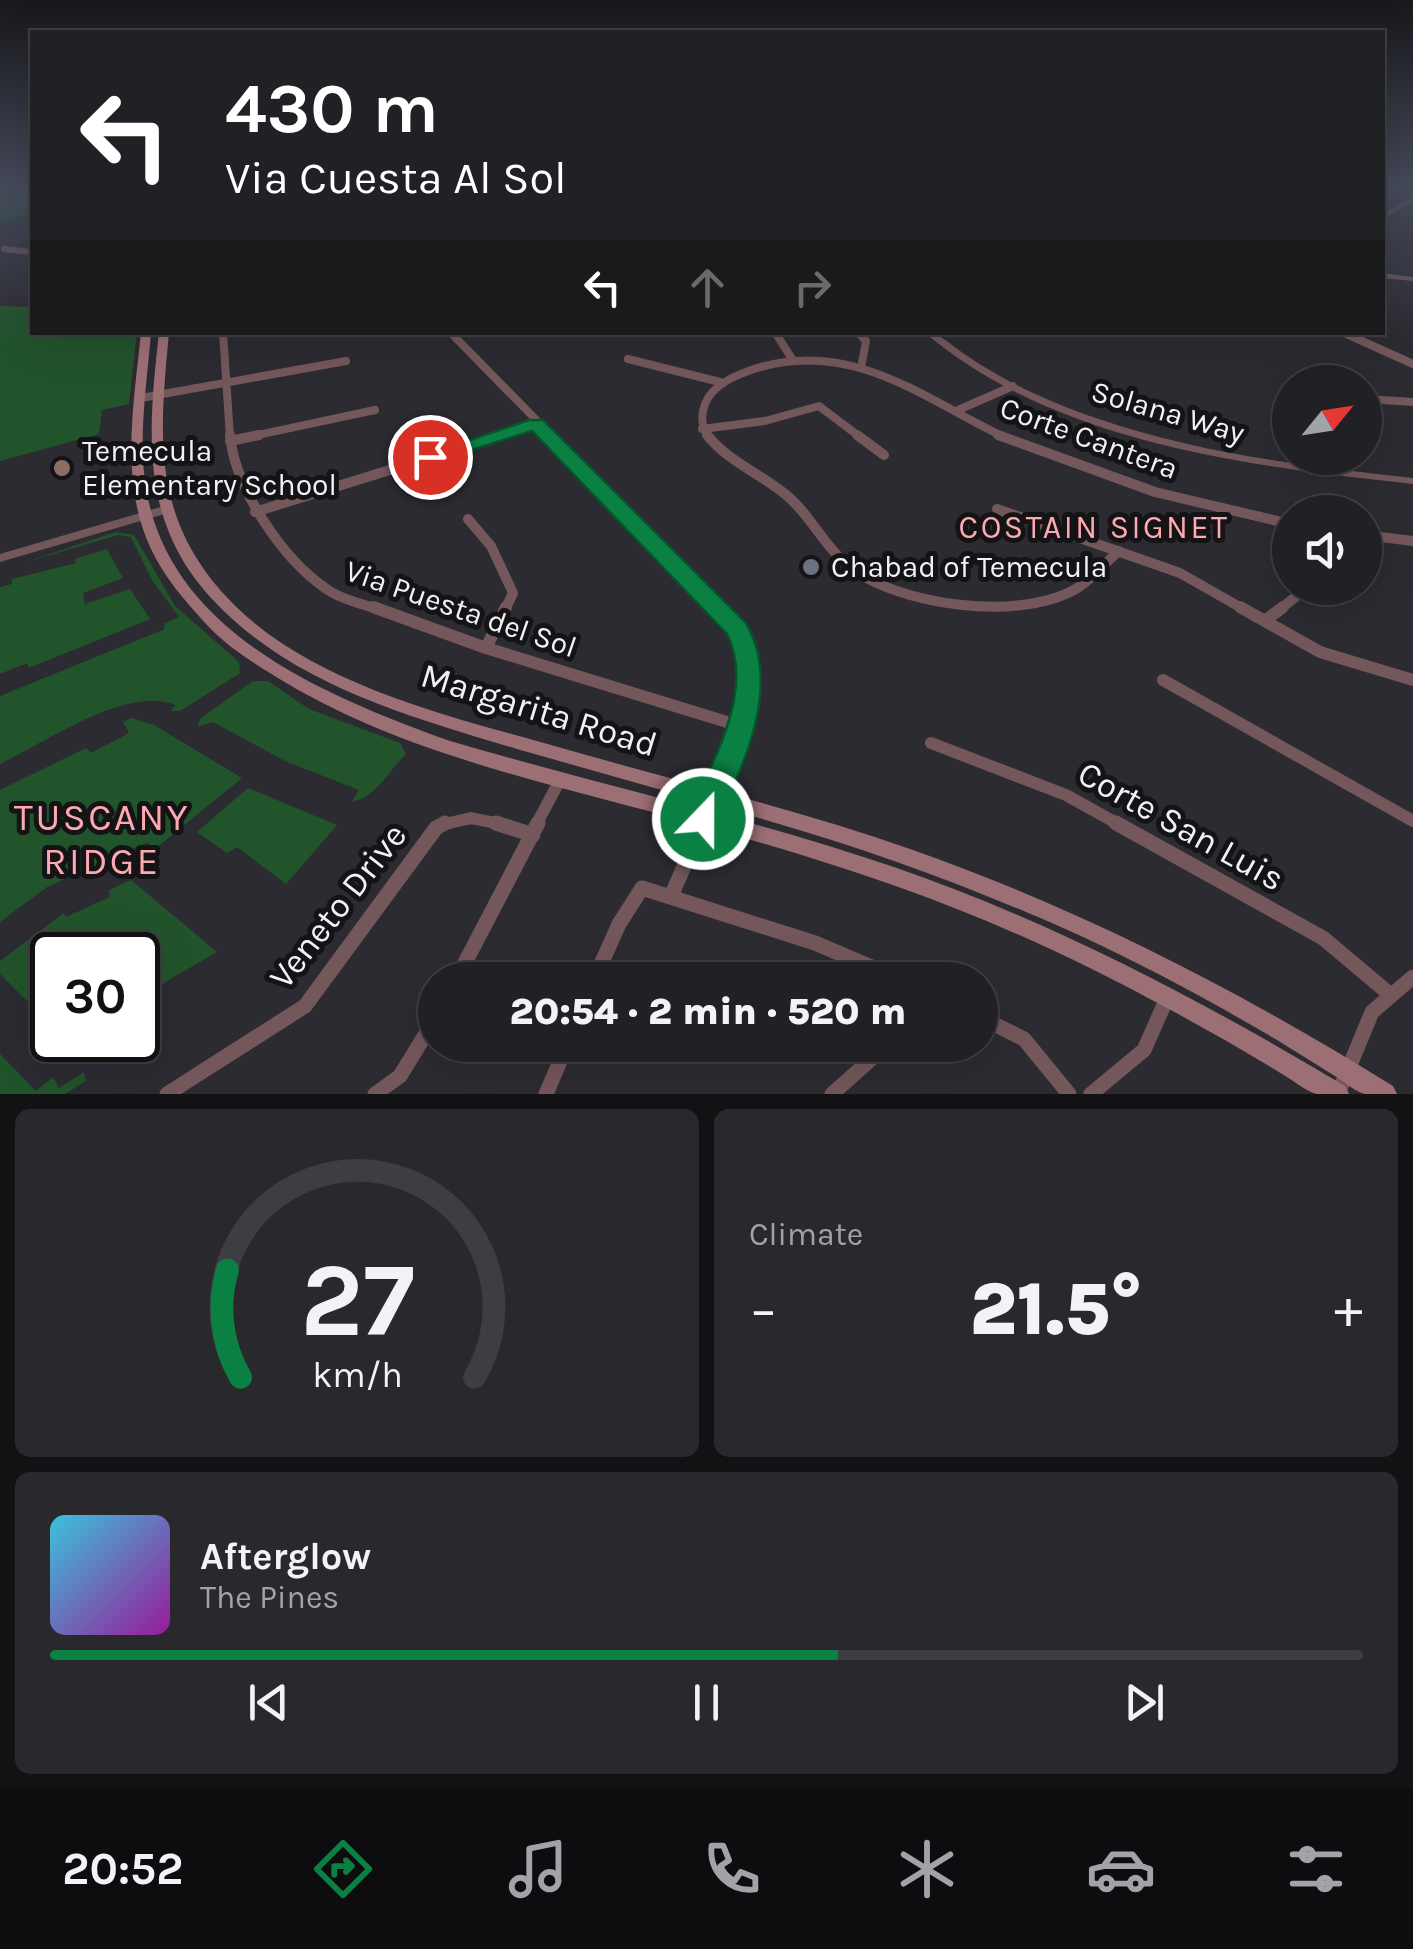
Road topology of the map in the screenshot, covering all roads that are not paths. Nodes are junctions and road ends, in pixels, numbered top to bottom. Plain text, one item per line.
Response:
1 (2, 249) edge
2 (30, 252) edge
3 (1385, 275) edge
4 (1413, 279) edge
5 (146, 335) edge
6 (164, 335) edge
7 (222, 335) edge
8 (453, 335) edge
9 (777, 335) edge
10 (861, 335) edge
11 (933, 335) edge
12 (1349, 335) edge
13 (792, 359) junction
14 (628, 360) dead end
15 (346, 361) dead end
16 (862, 364) junction
17 (1413, 364) edge
18 (227, 382) junction
19 (720, 382) junction
20 (1013, 386) junction
21 (160, 394) junction
22 (141, 398) junction
23 (1382, 401) edge
24 (1413, 402) edge
25 (375, 410) dead end
26 (956, 411) junction
27 (536, 424) junction
28 (702, 428) junction
29 (230, 441) junction
30 (884, 455) dead end
31 (1413, 481) edge
32 (997, 508) dead end
33 (164, 510) junction
34 (255, 512) junction
35 (142, 516) junction
36 (468, 519) dead end
37 (1272, 519) edge
38 (1382, 537) edge
39 (1413, 541) edge
40 (1119, 551) junction
41 (0, 558) edge
42 (1285, 605) edge
43 (1266, 620) junction
44 (486, 648) junction
45 (1163, 680) dead end
46 (1413, 680) edge
47 (740, 726) junction
48 (931, 743) dead end
49 (560, 780) junction
50 (712, 798) junction
51 (703, 819) junction
52 (1413, 821) edge
53 (533, 834) junction
54 (672, 894) junction
55 (465, 962) edge
56 (602, 962) edge
57 (861, 962) edge
58 (1413, 976) edge
59 (1386, 991) junction
60 (1168, 995) junction
61 (998, 1026) edge
62 (418, 1047) edge
63 (560, 1062) edge
64 (868, 1062) edge
65 (1346, 1069) junction
66 (168, 1094) edge
67 (375, 1094) edge
68 (546, 1094) edge
69 (832, 1094) edge
70 (1070, 1094) edge
71 (1091, 1094) edge
72 (1337, 1094) edge
73 (1385, 1094) edge

1 - 2 street
3 - 4 street
5 - 22 main road, Margarita Road
6 - 21 main road, Margarita Road
7 - 18 street, Via Puesta del Sol
8 - 27 street
9 - 13 street
10 - 16 street
11 - 20 street, Solana Way
12 - 17 street
13 - 16 street, Corte Cantera
13 - 19 street, Corte Cantera
14 - 19 street
15 - 18 street
16 - 26 street, Corte Cantera
18 - 21 street
18 - 29 street, Via Puesta del Sol
19 - 28 street
20 - 26 street
20 - 31 street, Solana Way
21 - 22 street
21 - 33 main road, Margarita Road
22 - 35 main road, Margarita Road
23 - 24 street
25 - 29 street
26 - 37 street, Corte Cantera
27 - 34 street
27 - 47 street
28 - 30 street
28 - 40 street
29 - 34 street, Via Puesta del Sol
32 - 40 street
33 - 35 street
33 - 50 main road, Margarita Road
34 - 44 street, Via Puesta del Sol
35 - 41 street
35 - 49 main road, Margarita Road
36 - 44 street
38 - 39 street
40 - 43 street
42 - 43 street
43 - 46 street
44 - 47 street, Via Puesta del Sol
45 - 52 street
47 - 50 street
48 - 59 street, Corte San Luis
49 - 51 main road, Margarita Road
49 - 53 street
50 - 51 street
50 - 65 main road, Margarita Road
51 - 54 street
51 - 60 main road, Margarita Road
53 - 55 street
53 - 66 street, Veneto Drive
54 - 56 street
54 - 57 street
58 - 59 street
59 - 65 street
60 - 71 street
60 - 72 main road, Margarita Road
61 - 70 street
62 - 67 street
63 - 68 street
64 - 69 street
65 - 72 street
65 - 73 main road, Margarita Road

